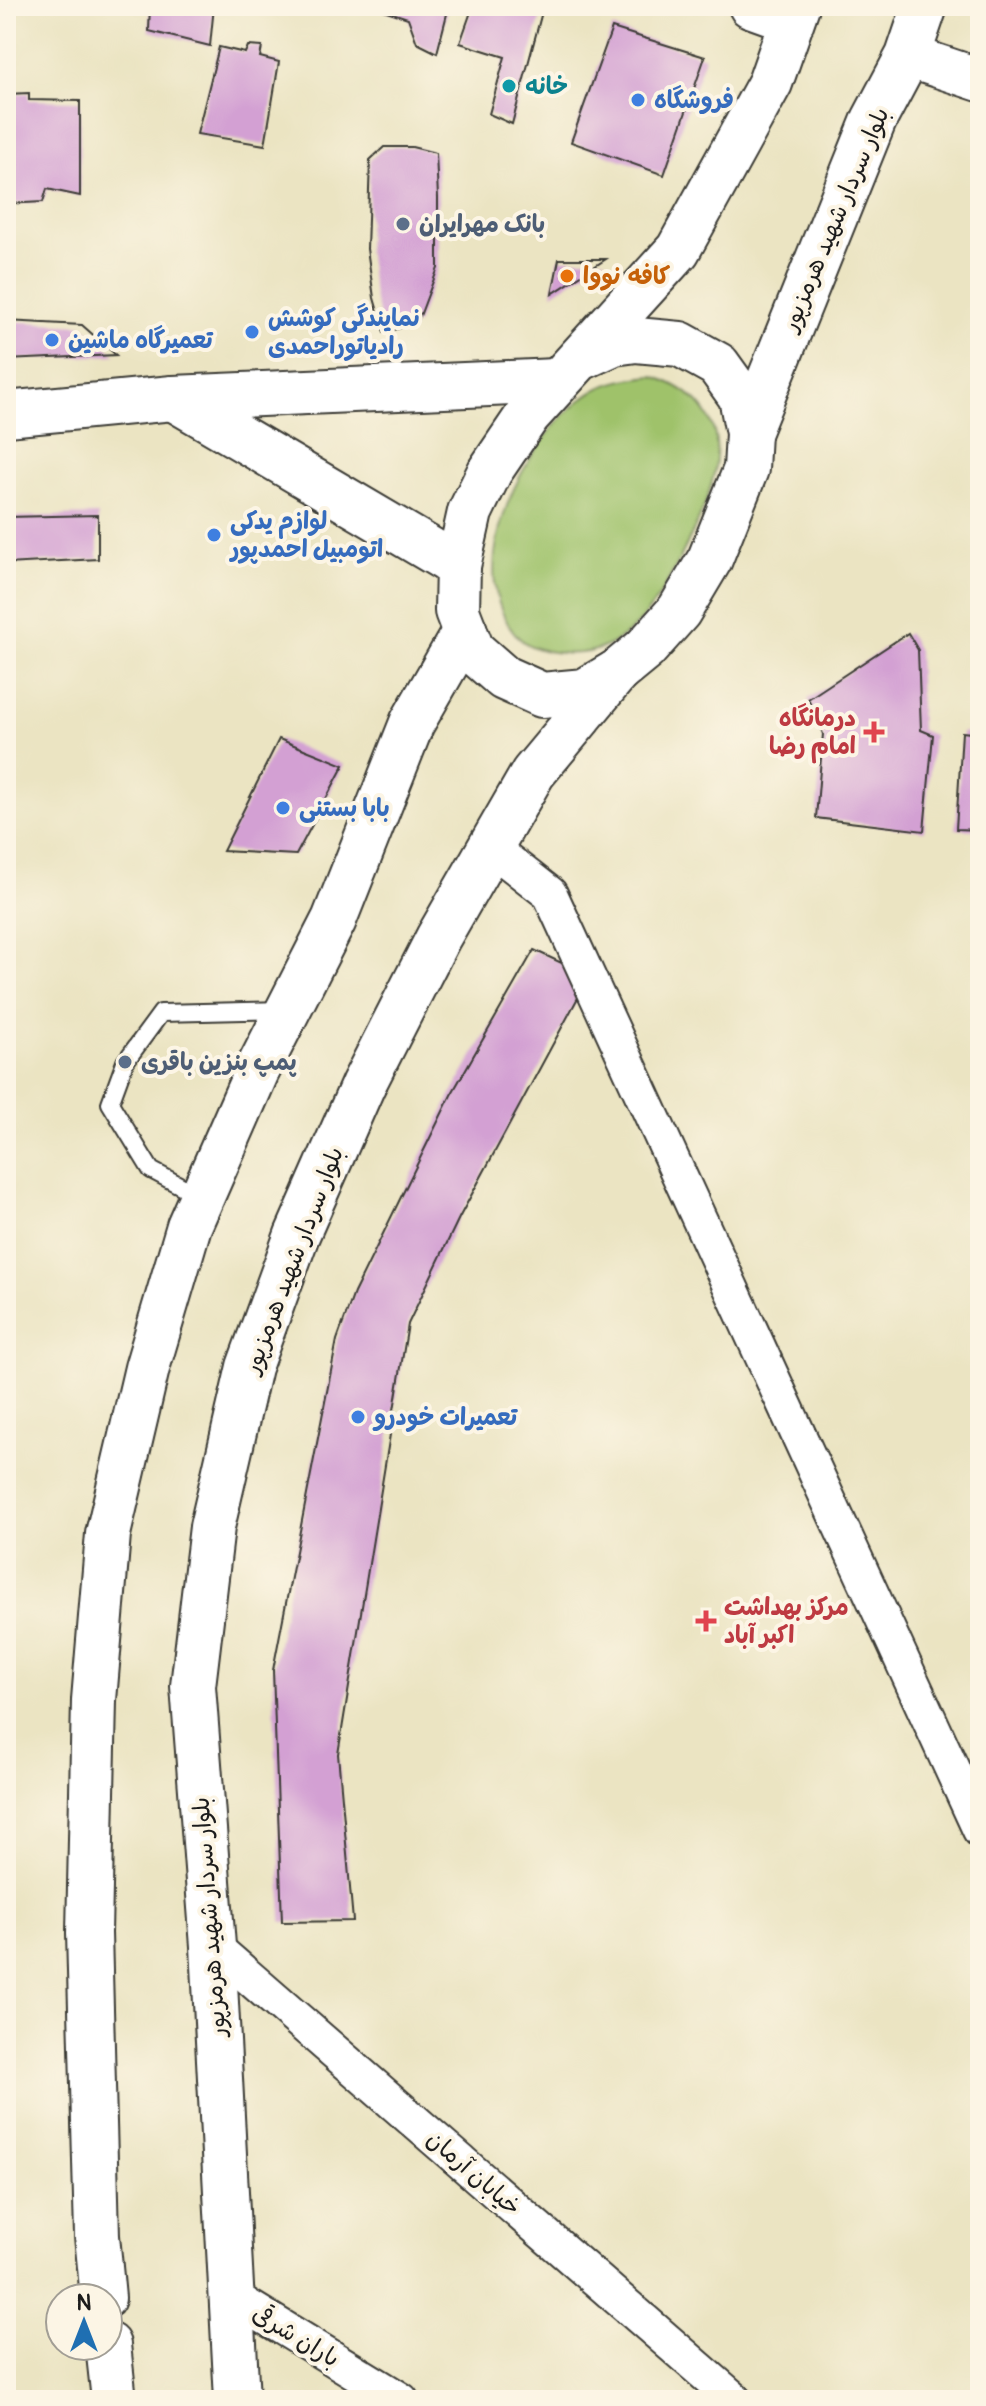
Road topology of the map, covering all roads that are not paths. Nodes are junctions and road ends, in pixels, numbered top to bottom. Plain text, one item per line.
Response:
1 (750, 6) edge
2 (925, 6) edge
3 (794, 13) edge
4 (908, 56) junction
5 (980, 80) edge
6 (568, 370) junction
7 (173, 398) junction
8 (6, 414) edge
9 (748, 433) junction
10 (458, 566) junction
11 (465, 631) junction
12 (617, 672) junction
13 (490, 847) junction
14 (288, 1010) junction
15 (201, 1197) junction
16 (980, 1830) edge
17 (213, 1946) junction
18 (101, 2282) edge
19 (231, 2296) junction
20 (110, 2362) edge
21 (114, 2400) edge
22 (237, 2400) edge
23 (401, 2400) edge
24 (735, 2400) edge

1 - 3 street
2 - 4 main road, بلوار سردار شهید هرمزپور
3 - 6 main road
4 - 5 street
4 - 9 main road, بلوار سردار شهید هرمزپور
6 - 7 main road
6 - 9 main road
6 - 10 main road
7 - 8 main road
7 - 10 main road
9 - 12 main road
10 - 11 main road
11 - 12 main road
11 - 14 main road
12 - 13 main road, بلوار سردار شهید هرمزپور
13 - 16 street
13 - 17 main road, بلوار سردار شهید هرمزپور
14 - 15 main road
14 - 15 lane
15 - 18 main road
17 - 19 main road, بلوار سردار شهید هرمزپور
17 - 24 street, خیابان آرمان
19 - 22 main road, بلوار سردار شهید هرمزپور
19 - 23 street, باران شرقی
20 - 21 main road

